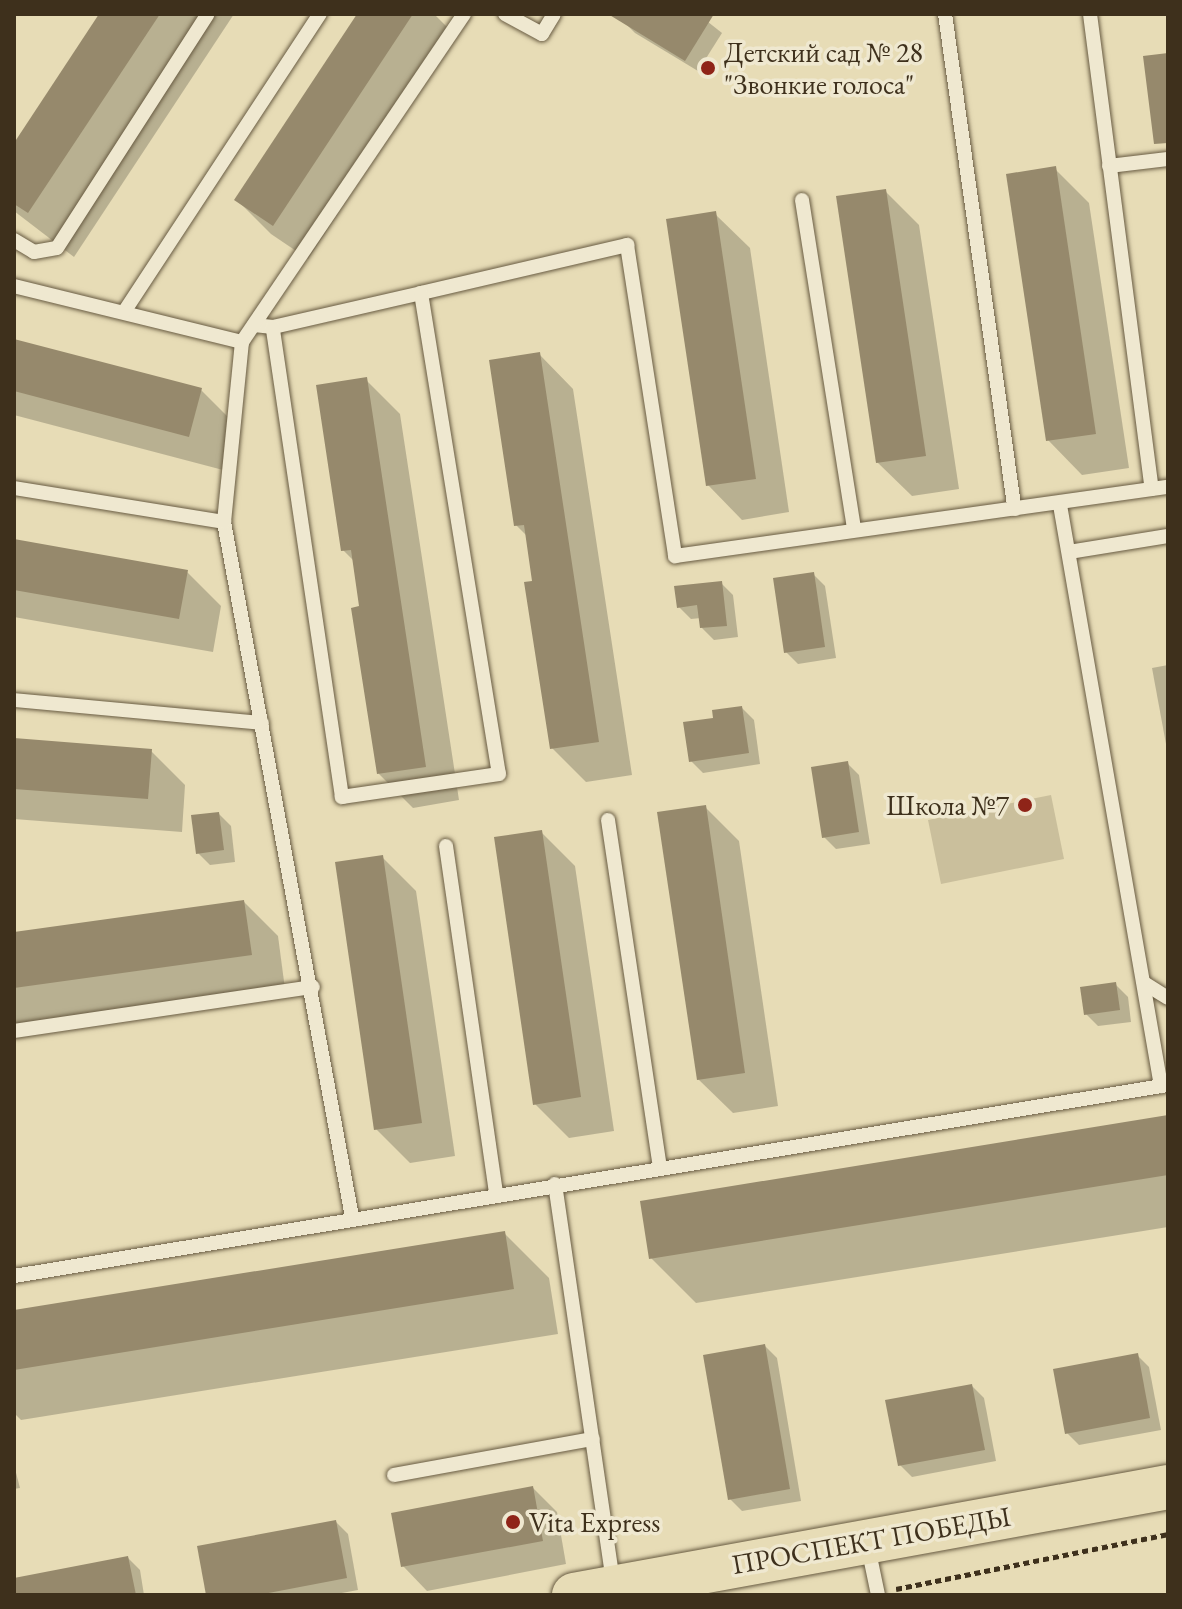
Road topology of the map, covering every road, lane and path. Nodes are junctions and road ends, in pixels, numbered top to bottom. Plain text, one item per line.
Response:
1 (208, 14) edge
2 (320, 14) edge
3 (464, 14) edge
4 (505, 14) edge
5 (554, 14) edge
6 (945, 14) edge
7 (1090, 14) edge
8 (1168, 159) edge
9 (1109, 166) junction
10 (802, 200) dead end
11 (14, 240) edge
12 (14, 286) edge
13 (421, 293) junction
14 (124, 312) junction
15 (254, 325) junction
16 (273, 327) junction
17 (242, 342) junction
18 (1168, 487) edge
19 (14, 488) edge
20 (1152, 489) junction
21 (1060, 505) junction
22 (1015, 509) junction
23 (224, 522) junction
24 (854, 529) junction
25 (1168, 536) edge
26 (1069, 552) junction
27 (14, 700) edge
28 (262, 723) junction
29 (608, 820) dead end
30 (446, 846) dead end
31 (1144, 983) junction
32 (313, 987) junction
33 (1168, 998) edge
34 (14, 1031) edge
35 (1165, 1086) edge
36 (660, 1167) junction
37 (555, 1184) junction
38 (496, 1194) junction
39 (352, 1217) junction
40 (14, 1276) edge
41 (593, 1439) junction
42 (394, 1475) dead end
43 (1168, 1487) edge
44 (1168, 1534) edge
45 (867, 1539) junction
46 (594, 1591) edge
47 (878, 1594) edge

1 - 11 lane
2 - 14 lane
3 - 15 lane
4 - 5 lane
6 - 22 lane
7 - 9 lane
8 - 9 lane
9 - 20 lane
10 - 24 lane
12 - 14 lane
13 - 16 lane
13 - 16 lane
13 - 24 lane
14 - 17 lane
15 - 16 lane
15 - 17 lane
17 - 23 lane
18 - 20 lane
19 - 23 lane
20 - 21 lane
21 - 22 lane
21 - 26 lane
22 - 24 lane
23 - 28 lane
25 - 26 lane
26 - 31 lane
27 - 28 lane
28 - 32 lane
29 - 36 lane
30 - 38 lane
31 - 33 lane
31 - 35 lane
32 - 34 lane
32 - 39 lane
35 - 36 lane
36 - 37 lane
37 - 38 lane
37 - 41 lane
38 - 39 lane
39 - 40 lane
41 - 42 lane
41 - 46 lane
43 - 45 main road, ПРОСПЕКТ ПОБЕДЫ
44 - 47 path
45 - 46 main road, ПРОСПЕКТ ПОБЕДЫ
45 - 47 lane

